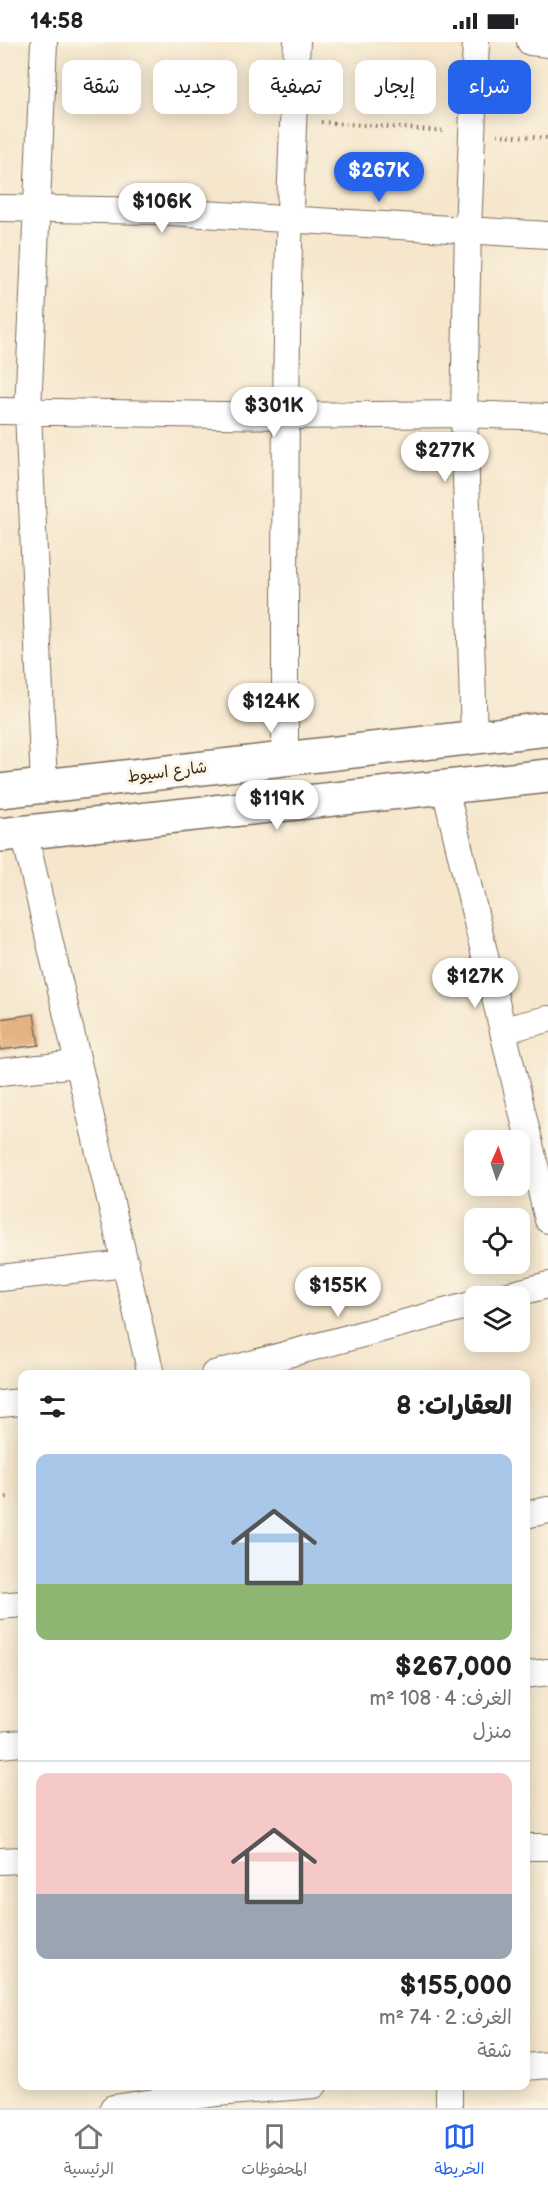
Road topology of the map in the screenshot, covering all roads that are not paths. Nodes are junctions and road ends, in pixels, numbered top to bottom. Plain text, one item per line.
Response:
1 (45, 42) edge
2 (297, 42) edge
3 (476, 42) edge
4 (530, 42) edge
5 (548, 44) edge
6 (0, 208) edge
7 (38, 210) junction
8 (289, 220) junction
9 (468, 229) junction
10 (548, 235) edge
11 (0, 411) edge
12 (28, 411) junction
13 (464, 414) junction
14 (285, 416) junction
15 (548, 417) edge
16 (548, 729) edge
17 (474, 736) junction
18 (285, 758) junction
19 (548, 776) edge
20 (44, 786) junction
21 (445, 788) junction
22 (0, 791) edge
23 (12, 834) edge
24 (548, 1019) edge
25 (503, 1030) junction
26 (78, 1064) junction
27 (0, 1072) edge
28 (548, 1220) edge
29 (126, 1264) junction
30 (0, 1278) edge
31 (548, 1285) edge
32 (530, 1290) edge
33 (464, 1307) edge
34 (151, 1370) edge
35 (229, 1370) edge
36 (18, 1402) edge
37 (0, 1404) edge
38 (548, 1510) edge
39 (530, 1514) edge
40 (18, 1604) edge
41 (0, 1606) edge
42 (548, 1672) edge
43 (530, 1674) edge
44 (18, 1743) edge
45 (0, 1745) edge
46 (530, 1847) edge
47 (548, 1847) edge
48 (18, 1860) edge
49 (0, 1861) edge
50 (548, 2065) edge
51 (530, 2067) edge
52 (266, 2090) edge
53 (449, 2090) edge
54 (218, 2095) edge
55 (112, 2108) edge
56 (449, 2108) edge

1 - 7 street
2 - 8 street
3 - 9 street
4 - 5 street
6 - 7 street
7 - 8 street
7 - 12 street
8 - 9 street
8 - 14 street
9 - 10 street
9 - 13 street
11 - 12 street
12 - 14 street
12 - 20 street
13 - 14 street
13 - 15 street
13 - 17 street
14 - 18 street
16 - 17 street, شارع اسيوط
17 - 18 street, شارع اسيوط
18 - 20 street, شارع اسيوط
19 - 21 street
20 - 22 street, شارع اسيوط
21 - 23 street
21 - 25 street
23 - 26 street
24 - 25 street
25 - 28 street
26 - 27 street
26 - 29 street
29 - 30 street
29 - 34 street
31 - 32 street
33 - 35 street
36 - 37 street
38 - 39 street
40 - 41 street
42 - 43 street
44 - 45 street
46 - 47 street
48 - 49 street
50 - 51 street
52 - 54 street
53 - 56 street
54 - 55 street

